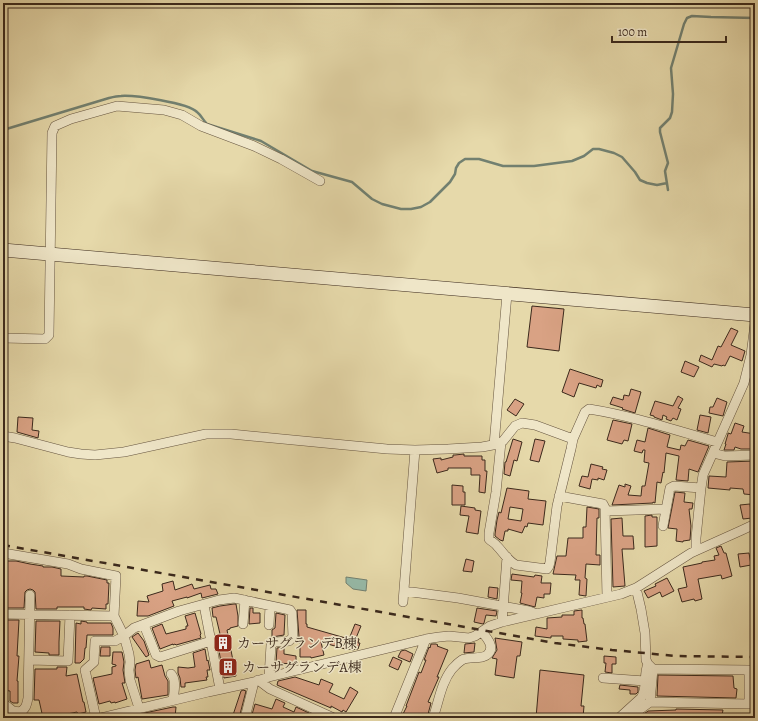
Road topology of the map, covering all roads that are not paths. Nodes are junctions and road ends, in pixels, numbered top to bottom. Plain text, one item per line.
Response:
1 (320, 181) dead end
2 (3, 250) edge
3 (50, 255) junction
4 (507, 294) junction
5 (755, 315) edge
6 (755, 324) edge
7 (754, 334) edge
8 (3, 338) edge
9 (3, 436) edge
10 (572, 439) junction
11 (718, 442) junction
12 (498, 443) junction
13 (415, 450) junction
14 (713, 453) junction
15 (755, 455) edge
16 (701, 488) junction
17 (559, 496) junction
18 (666, 509) junction
19 (606, 512) junction
20 (755, 524) edge
21 (663, 526) dead end
22 (696, 550) junction
23 (3, 553) edge
24 (506, 557) junction
25 (636, 588) junction
26 (404, 591) junction
27 (30, 595) dead end
28 (607, 597) junction
29 (245, 600) junction
30 (403, 602) dead end
31 (204, 605) junction
32 (270, 606) junction
33 (503, 606) junction
34 (3, 614) edge
35 (29, 614) junction
36 (534, 614) junction
37 (70, 615) junction
38 (114, 616) junction
39 (502, 622) junction
40 (144, 624) junction
41 (244, 624) dead end
42 (269, 625) dead end
43 (482, 632) junction
44 (124, 636) junction
45 (426, 639) junction
46 (211, 641) junction
47 (29, 660) junction
48 (650, 666) junction
49 (752, 670) edge
50 (171, 674) dead end
51 (269, 677) junction
52 (603, 678) dead end
53 (256, 681) junction
54 (645, 681) junction
55 (220, 689) junction
56 (173, 700) junction
57 (650, 702) junction
58 (3, 703) edge
59 (752, 705) edge
60 (139, 708) junction
61 (314, 714) edge
62 (23, 715) edge
63 (96, 718) edge
64 (100, 718) edge
65 (245, 718) edge
66 (334, 718) edge
67 (394, 718) edge
68 (433, 718) edge
69 (619, 718) edge
70 (628, 718) edge

1 - 3 street
2 - 3 street
3 - 4 street
3 - 8 street
4 - 5 street
4 - 12 street
6 - 7 street
7 - 11 street
9 - 13 street
10 - 11 street
10 - 12 street
10 - 17 street
11 - 14 street
12 - 13 street
12 - 24 street
13 - 26 street
14 - 15 street
14 - 16 street
16 - 18 street
16 - 22 street
17 - 19 street
17 - 24 street
18 - 19 street
18 - 21 street
19 - 28 street
20 - 22 street
22 - 25 street
23 - 38 street
24 - 33 street
25 - 28 street
25 - 48 street
26 - 30 street
26 - 33 street
27 - 35 street
28 - 36 street
29 - 31 street
29 - 32 street
29 - 41 street
31 - 40 street
31 - 46 street
32 - 42 street
32 - 51 street
33 - 36 street
33 - 39 street
34 - 35 street
35 - 37 street
35 - 47 street
36 - 39 street
37 - 38 street
37 - 47 street
38 - 44 street
39 - 43 street
40 - 44 street
40 - 46 street
43 - 45 street
43 - 68 street
44 - 60 street
44 - 63 street
45 - 51 street
45 - 67 street
46 - 55 street
47 - 62 street
48 - 49 street
48 - 54 street
48 - 57 street
49 - 59 street
50 - 56 street
51 - 53 street
52 - 54 street
53 - 55 street
53 - 61 street
53 - 65 street
54 - 69 street
55 - 56 street
56 - 60 street
57 - 59 street
57 - 70 street
58 - 62 street
60 - 64 street
61 - 66 street

